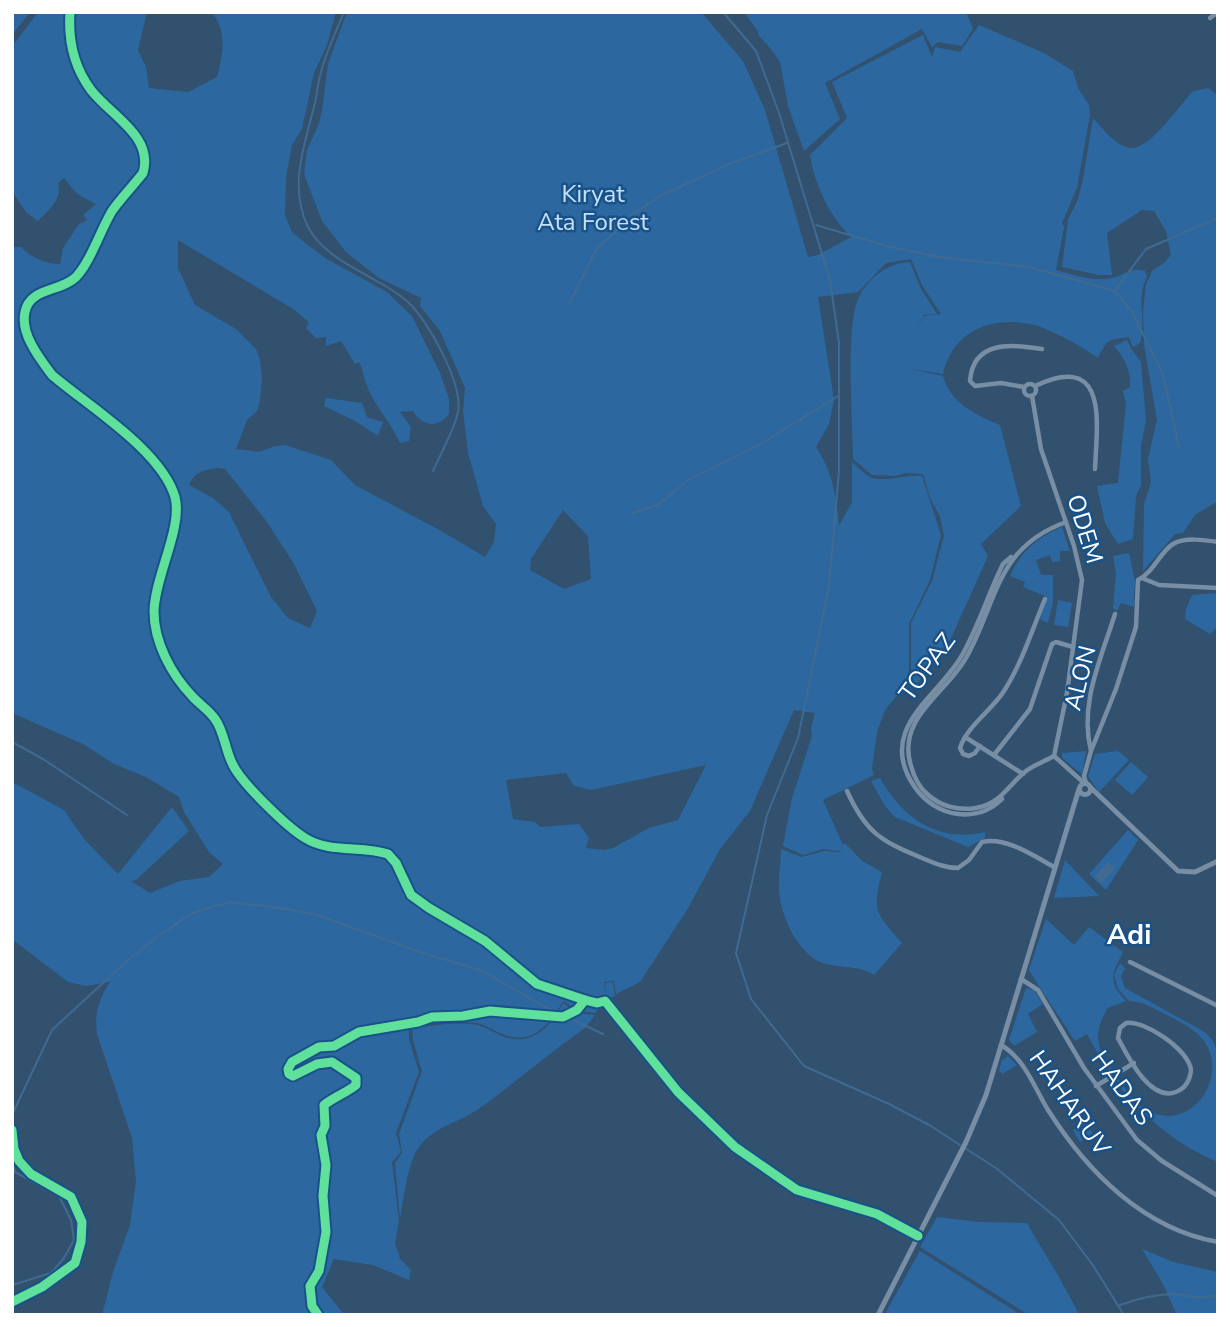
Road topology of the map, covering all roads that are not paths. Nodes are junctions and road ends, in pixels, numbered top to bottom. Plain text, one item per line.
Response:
1 (70, 12) edge
2 (1218, 12) edge
3 (1210, 18) dead end
4 (1042, 349) dead end
5 (1035, 386) junction
6 (1024, 387) junction
7 (1032, 396) junction
8 (1096, 469) dead end
9 (1066, 522) junction
10 (1218, 541) edge
11 (1142, 578) junction
12 (1218, 588) edge
13 (1045, 599) dead end
14 (1115, 614) dead end
15 (1073, 647) junction
16 (965, 737) junction
17 (980, 746) junction
18 (1091, 751) junction
19 (994, 755) junction
20 (1054, 757) junction
21 (1023, 774) junction
22 (1084, 788) junction
23 (847, 791) dead end
24 (1218, 861) edge
25 (1054, 867) junction
26 (1130, 962) dead end
27 (1021, 979) junction
28 (1218, 1006) edge
29 (1001, 1045) junction
30 (1134, 1063) junction
31 (1096, 1086) junction
32 (1218, 1196) edge
33 (918, 1236) junction
34 (1218, 1242) edge
35 (877, 1315) edge

1 - 33 street
2 - 3 street
4 - 6 street
5 - 6 street
5 - 7 street
5 - 8 street
6 - 7 street
7 - 9 street, ODEM
9 - 15 street, ODEM
9 - 21 street, TOPAZ
10 - 11 street
11 - 12 street
11 - 18 street
13 - 16 street
14 - 18 street, ALON
15 - 19 street
15 - 20 street, ODEM
16 - 17 street
16 - 17 street
17 - 19 street
18 - 22 street
19 - 21 street
20 - 21 street, TOPAZ
20 - 22 street
22 - 24 street
22 - 25 street
23 - 25 street
25 - 27 street
26 - 28 street
27 - 29 street
27 - 31 street, HADAS
29 - 33 street
29 - 34 street, HAHARUV
30 - 30 street
30 - 31 street
31 - 32 street, HADAS
33 - 35 street

